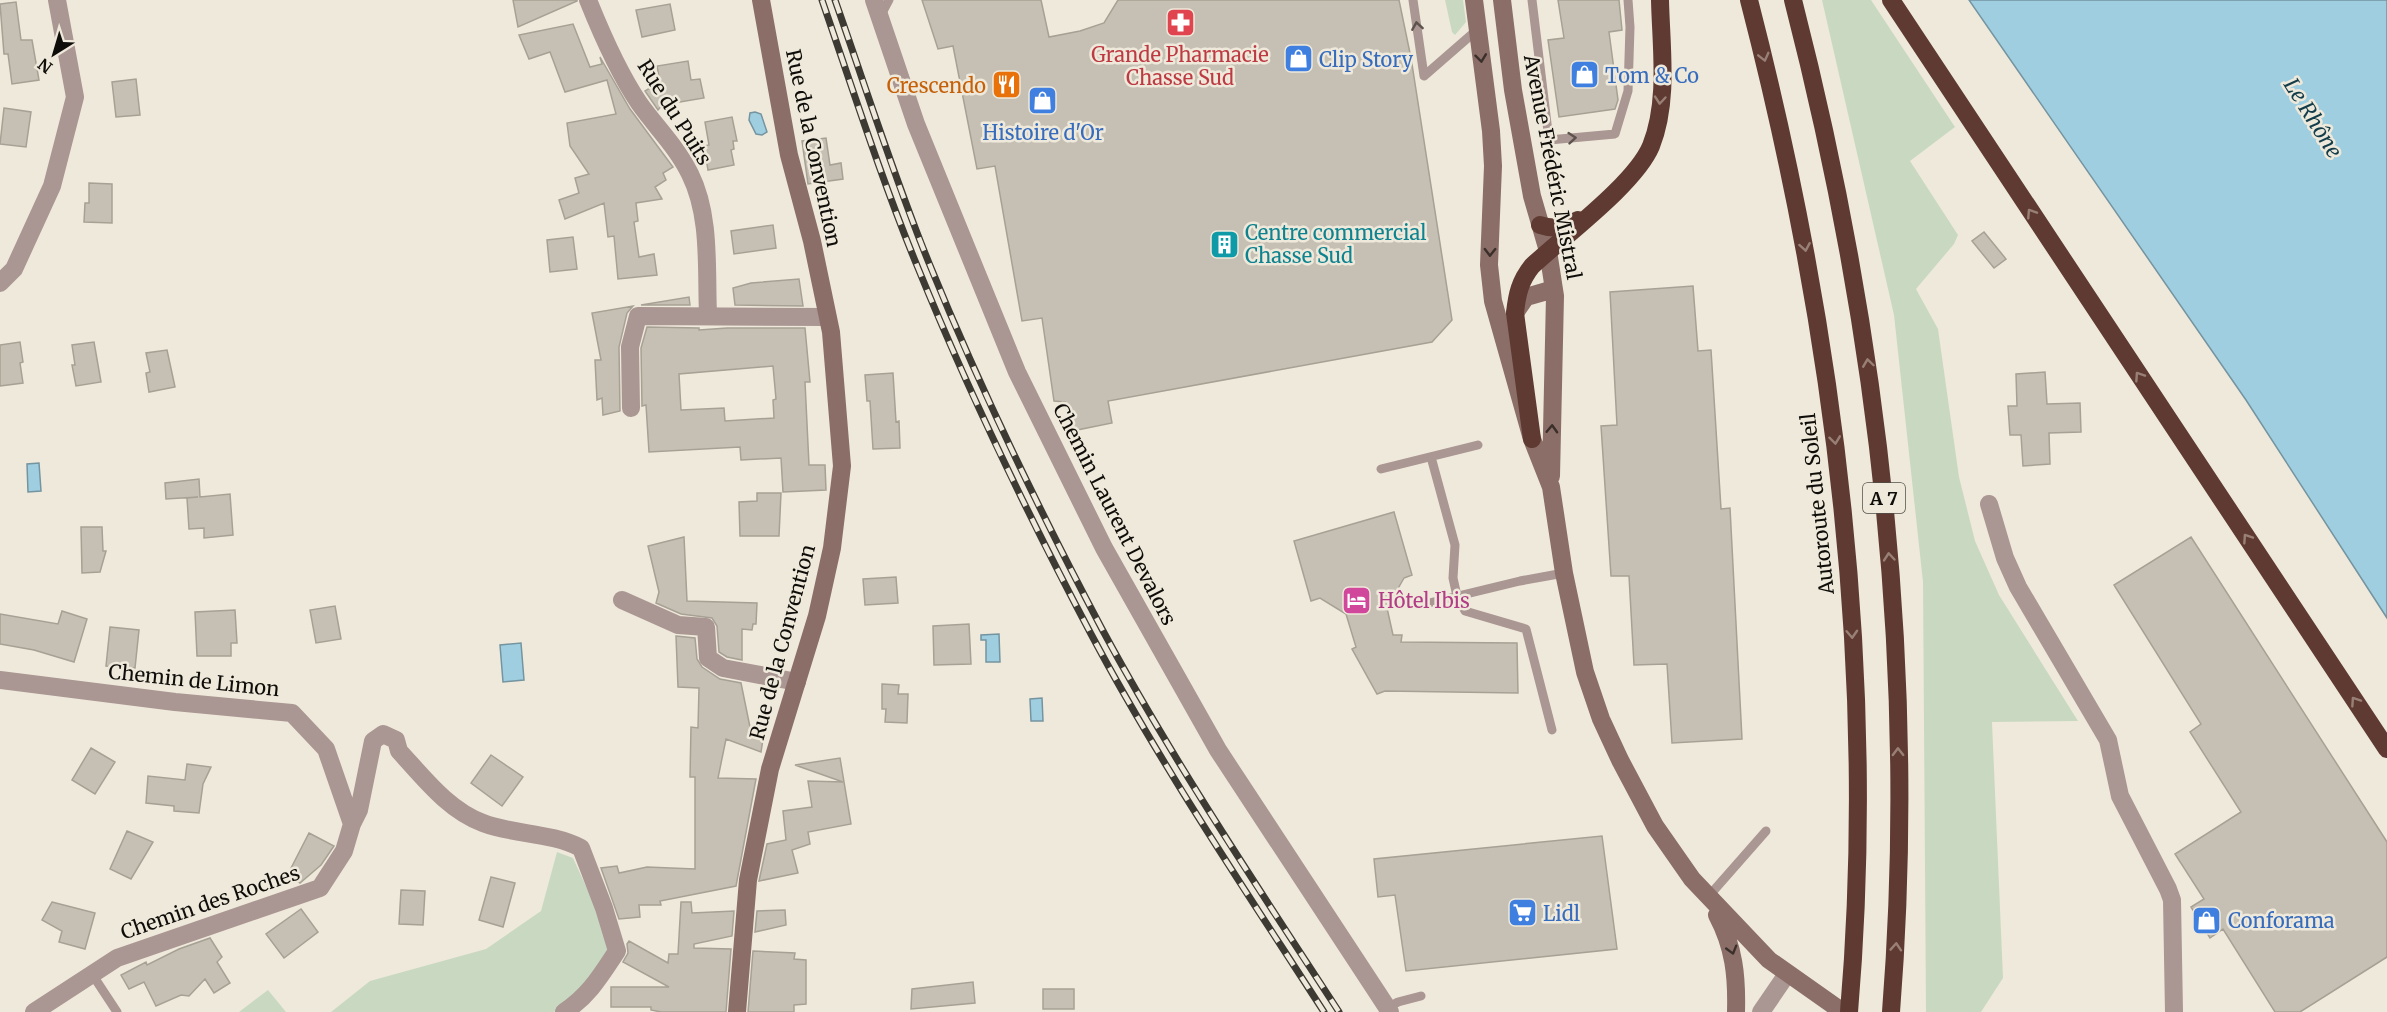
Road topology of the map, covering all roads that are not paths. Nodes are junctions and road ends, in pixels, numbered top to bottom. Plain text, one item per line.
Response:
1 (57, 0) edge
2 (588, 0) edge
3 (761, 0) edge
4 (889, 0) edge
5 (1413, 0) edge
6 (1474, 0) edge
7 (1502, 0) edge
8 (1532, 0) edge
9 (1628, 0) edge
10 (1660, 0) edge
11 (1749, 0) edge
12 (1793, 0) edge
13 (1891, 0) edge
14 (877, 9) edge
15 (1478, 29) junction
16 (1588, 216) junction
17 (1540, 225) junction
18 (1548, 251) junction
19 (0, 283) edge
20 (1555, 296) junction
21 (708, 314) junction
22 (1515, 314) junction
23 (827, 317) junction
24 (631, 408) dead end
25 (1532, 439) junction
26 (1478, 445) dead end
27 (1431, 457) junction
28 (1381, 469) dead end
29 (1551, 487) junction
30 (1989, 504) dead end
31 (1564, 573) junction
32 (1457, 596) junction
33 (622, 600) dead end
34 (1425, 604) dead end
35 (0, 680) edge
36 (797, 682) junction
37 (1552, 730) dead end
38 (2387, 749) edge
39 (352, 824) junction
40 (1766, 831) dead end
41 (1708, 897) junction
42 (92, 974) junction
43 (1786, 974) junction
44 (1421, 996) dead end
45 (1892, 1009) edge
46 (1388, 1010) edge
47 (34, 1012) edge
48 (117, 1012) edge
49 (564, 1012) edge
50 (737, 1012) edge
51 (1736, 1012) edge
52 (1761, 1012) edge
53 (1843, 1012) edge
54 (1849, 1012) edge
55 (2174, 1012) edge

1 - 19 street
2 - 21 street, Rue du Puits
3 - 23 main road, Rue de la Convention
4 - 14 lane
15 -> 5 lane
6 - 15 main road, Avenue Frédéric Mistral
7 - 17 main road, Avenue Frédéric Mistral
8 -> 9 lane
10 -> 16 highway
11 -> 54 highway, Autoroute du Soleil / A 7
45 -> 12 highway, A 7
38 -> 13 highway
14 - 46 street, Chemin Laurent Devalors
15 -> 25 main road, Avenue Frédéric Mistral
16 - 17 highway
16 - 18 highway
17 - 18 main road, Avenue Frédéric Mistral
18 - 20 main road, Avenue Frédéric Mistral
18 - 22 highway
20 - 22 main road
29 -> 20 main road, Avenue Frédéric Mistral
21 - 23 street
21 - 24 street
22 - 25 highway
23 - 36 main road, Rue de la Convention
25 - 29 main road, Avenue Frédéric Mistral
26 - 27 lane
27 - 28 lane
27 - 32 lane
29 - 31 main road, Avenue Frédéric Mistral
30 - 55 street
31 - 32 lane
31 - 41 main road, Avenue Frédéric Mistral
32 - 34 lane
32 - 37 lane
33 - 36 street
35 - 39 street, Chemin de Limon
36 - 50 main road, Rue de la Convention
39 - 42 street, Chemin des Roches
39 - 49 street, Chemin des Roches
40 - 41 lane
41 - 43 main road, Avenue Frédéric Mistral
41 -> 51 main road
42 - 47 street, Chemin des Roches
42 - 48 lane
43 - 52 street
43 - 53 main road, Avenue Frédéric Mistral
44 - 46 lane

